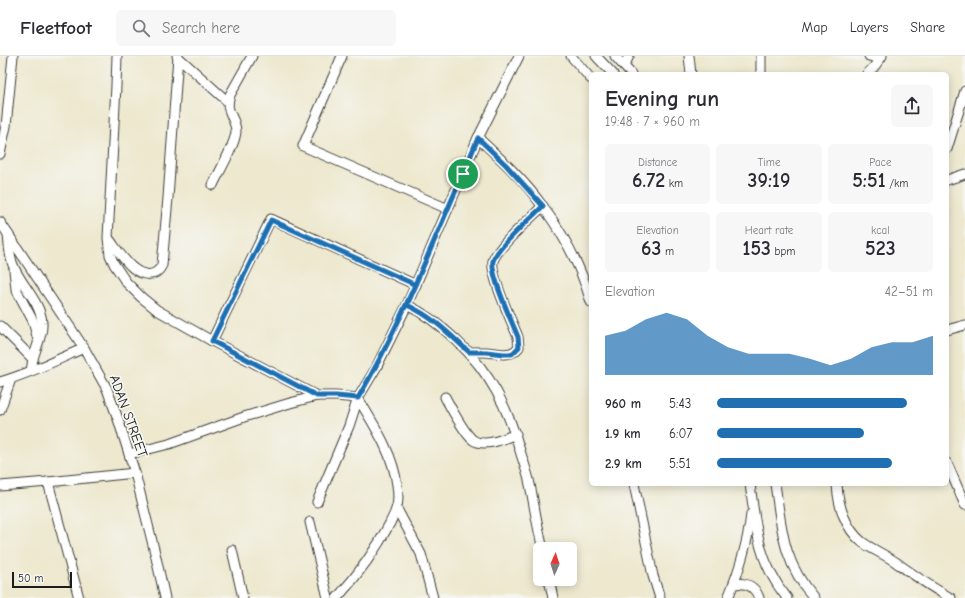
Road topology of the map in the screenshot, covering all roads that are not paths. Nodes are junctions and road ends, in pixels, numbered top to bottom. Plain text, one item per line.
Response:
1 (13, 56) edge
2 (117, 56) edge
3 (178, 56) edge
4 (252, 56) edge
5 (342, 56) edge
6 (519, 56) edge
7 (571, 56) edge
8 (596, 56) edge
9 (615, 56) edge
10 (629, 56) edge
11 (689, 56) edge
12 (761, 56) edge
13 (869, 56) edge
14 (881, 57) edge
15 (624, 66) junction
16 (611, 72) edge
17 (629, 72) edge
18 (691, 72) edge
19 (762, 72) edge
20 (869, 72) edge
21 (589, 78) edge
22 (965, 92) edge
23 (228, 102) junction
24 (478, 138) junction
25 (949, 143) edge
26 (0, 154) edge
27 (965, 174) edge
28 (949, 179) edge
29 (213, 185) dead end
30 (543, 206) junction
31 (448, 209) junction
32 (0, 222) edge
33 (8, 234) junction
34 (108, 238) junction
35 (416, 285) junction
36 (589, 295) edge
37 (407, 305) junction
38 (965, 325) edge
39 (0, 326) edge
40 (949, 329) edge
41 (212, 341) junction
42 (84, 348) junction
43 (469, 352) junction
44 (33, 359) junction
45 (31, 371) junction
46 (11, 379) junction
47 (0, 382) edge
48 (317, 396) junction
49 (445, 397) dead end
50 (358, 398) junction
51 (0, 410) edge
52 (516, 434) junction
53 (129, 454) junction
54 (949, 468) edge
55 (135, 472) junction
56 (48, 482) junction
57 (0, 486) edge
58 (634, 486) edge
59 (750, 486) edge
60 (775, 486) edge
61 (837, 486) edge
62 (752, 500) junction
63 (317, 502) dead end
64 (965, 504) edge
65 (397, 508) junction
66 (310, 522) dead end
67 (541, 542) edge
68 (232, 550) dead end
69 (734, 584) junction
70 (550, 586) edge
71 (79, 598) edge
72 (165, 598) edge
73 (242, 598) edge
74 (328, 598) edge
75 (337, 598) edge
76 (434, 598) edge
77 (553, 598) edge
78 (660, 598) edge
79 (728, 598) edge
80 (759, 598) edge
81 (787, 598) edge
82 (814, 598) edge
83 (951, 598) edge

1 - 26 street
2 - 34 street
3 - 23 street
3 - 34 street
4 - 23 street
5 - 31 street
6 - 24 street
7 - 21 street
8 - 16 street
9 - 15 street
10 - 15 street
11 - 18 street
12 - 19 street
13 - 14 street
14 - 20 street
15 - 17 street
22 - 25 street
23 - 29 street
24 - 30 street
24 - 31 street
27 - 28 street
30 - 36 street
30 - 43 street
31 - 35 street
32 - 33 street, ADAN STREET
33 - 42 street, ADAN STREET
33 - 44 street
34 - 41 street
35 - 37 street
35 - 41 street
37 - 43 street
37 - 50 street
38 - 40 street
39 - 44 street
41 - 48 street
42 - 45 street
42 - 53 street, ADAN STREET
43 - 52 street
44 - 45 street
45 - 46 street
46 - 47 street
46 - 51 street
48 - 50 street
48 - 53 street
49 - 52 street
50 - 63 street
50 - 65 street
52 - 67 street
53 - 55 street, ADAN STREET
54 - 64 street
55 - 56 street
55 - 72 street, ADAN STREET
56 - 57 street
56 - 71 street
58 - 78 street
59 - 62 street
60 - 82 street
61 - 83 street
62 - 69 street
62 - 81 street
65 - 75 street
65 - 76 street
66 - 74 street
68 - 73 street
69 - 79 street
69 - 80 street
70 - 77 street

